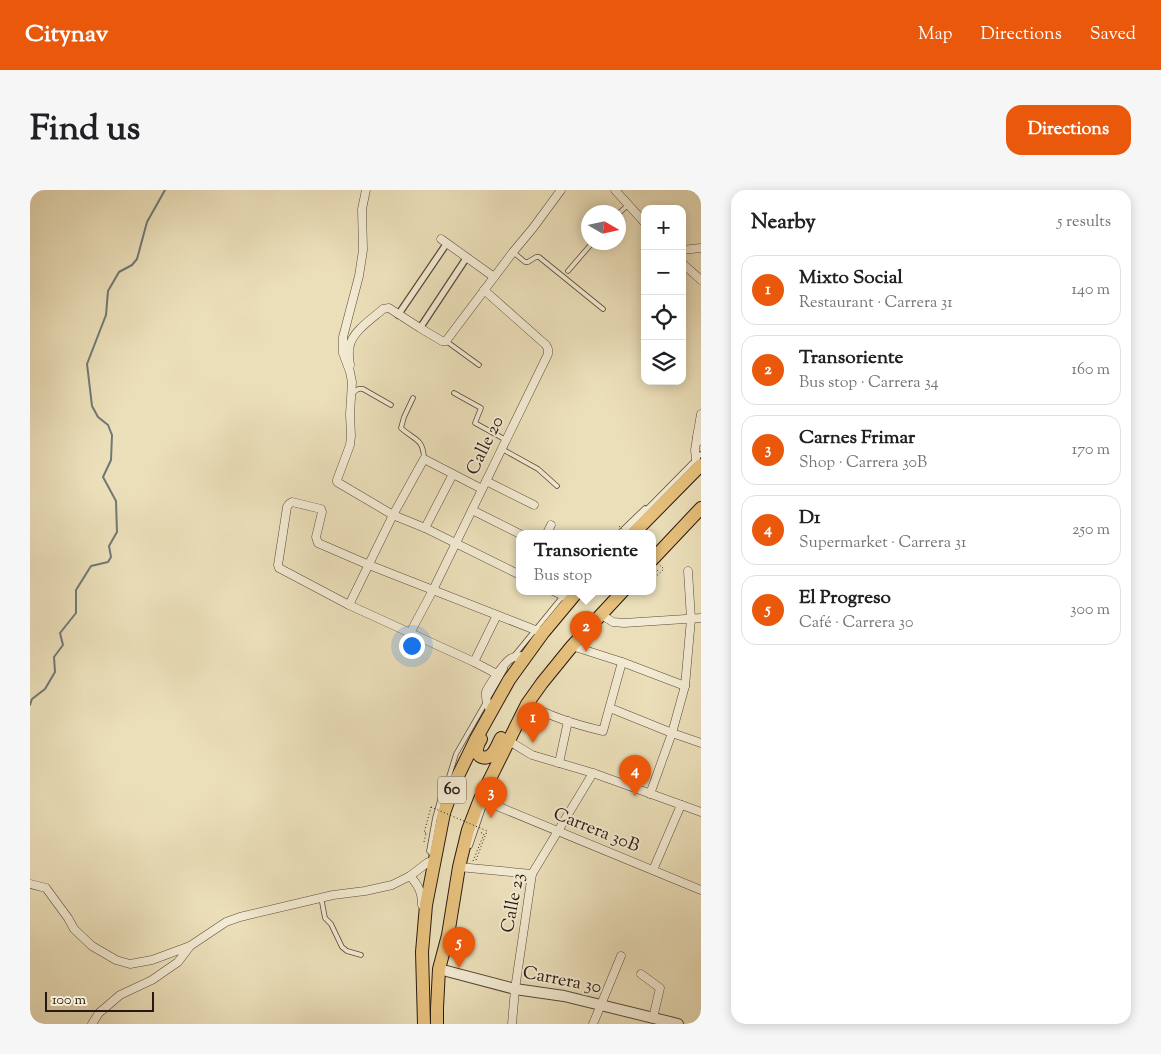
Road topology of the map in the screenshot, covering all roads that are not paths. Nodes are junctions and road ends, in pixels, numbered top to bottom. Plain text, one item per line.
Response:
1 (366, 190) edge
2 (561, 190) edge
3 (616, 190) edge
4 (628, 205) joint
5 (641, 219) edge
6 (444, 241) joint
7 (701, 248) edge
8 (586, 250) edge
9 (686, 250) edge
10 (514, 252) junction
11 (467, 257) junction
12 (686, 267) edge
13 (568, 270) dead end
14 (494, 277) junction
15 (701, 280) edge
16 (484, 290) junction
17 (603, 309) dead end
18 (398, 314) junction
19 (420, 328) junction
20 (446, 341) junction
21 (479, 365) dead end
22 (350, 372) junction
23 (454, 393) dead end
24 (352, 395) junction
25 (413, 398) dead end
26 (390, 405) dead end
27 (701, 414) edge
28 (699, 439) edge
29 (506, 440) junction
30 (502, 449) junction
31 (424, 459) junction
32 (699, 459) edge
33 (701, 473) edge
34 (453, 474) junction
35 (486, 481) junction
36 (557, 486) dead end
37 (482, 489) junction
38 (668, 499) junction
39 (534, 505) dead end
40 (650, 506) junction
41 (701, 508) edge
42 (472, 510) junction
43 (393, 515) junction
44 (550, 525) dead end
45 (425, 528) junction
46 (548, 530) edge
47 (622, 530) edge
48 (628, 530) edge
49 (637, 530) edge
50 (516, 532) edge
51 (456, 543) junction
52 (656, 560) edge
53 (369, 565) junction
54 (688, 571) dead end
55 (516, 573) edge
56 (433, 590) junction
57 (568, 595) edge
58 (623, 595) edge
59 (349, 604) junction
60 (601, 613) junction
61 (497, 615) junction
62 (701, 618) edge
63 (691, 619) junction
64 (539, 631) junction
65 (410, 633) junction
66 (572, 646) junction
67 (474, 662) junction
68 (622, 662) junction
69 (514, 664) junction
70 (497, 674) junction
71 (685, 686) junction
72 (487, 699) junction
73 (610, 708) junction
74 (527, 709) junction
75 (491, 712) junction
76 (568, 721) junction
77 (672, 733) junction
78 (701, 743) edge
79 (512, 744) junction
80 (506, 759) dead end
81 (558, 763) junction
82 (593, 773) junction
83 (492, 787) dead end
84 (650, 794) junction
85 (485, 798) junction
86 (681, 805) junction
87 (701, 812) edge
88 (558, 832) junction
89 (435, 859) junction
90 (460, 862) junction
91 (653, 870) junction
92 (532, 874) junction
93 (410, 876) junction
94 (30, 884) edge
95 (701, 890) edge
96 (321, 897) junction
97 (190, 946) junction
98 (422, 952) junction
99 (362, 955) dead end
100 (620, 956) dead end
101 (439, 969) junction
102 (641, 974) dead end
103 (516, 989) junction
104 (601, 1004) junction
105 (653, 1018) junction
106 (92, 1024) edge
107 (424, 1024) edge
108 (437, 1024) edge
109 (512, 1024) edge
110 (593, 1024) edge
111 (678, 1024) edge

1 - 22 street
2 - 10 street
3 - 4 street
4 - 5 street
6 - 11 street
6 - 18 street
7 - 9 street
8 - 13 lane
10 - 14 street
10 - 17 lane
11 - 14 street
11 - 19 street
12 - 15 street
14 - 16 street
16 - 20 street
16 - 29 street, Calle 20
18 - 19 street
18 - 22 street
19 - 20 street
20 - 21 lane
22 - 24 street
23 - 29 lane
24 - 26 lane
24 - 43 street
25 - 31 lane
27 - 28 street
28 - 32 street
29 - 30 street, Calle 20
30 - 35 street, Calle 20
30 - 36 lane
31 - 34 street
31 - 43 street
32 - 38 highway
32 - 40 lane
33 - 38 highway
34 - 37 street
34 - 45 street
35 - 37 street, Calle 20
35 - 39 street
37 - 42 street, Calle 20
38 - 49 highway
40 - 47 lane
40 - 48 lane
41 - 52 highway
42 - 50 street
42 - 51 street, Calle 20
43 - 45 street
43 - 53 street
44 - 46 street
45 - 51 street
51 - 55 street
51 - 56 street, Calle 20
53 - 56 street
53 - 59 street
53 - 59 street
54 - 63 street
56 - 61 street
56 - 65 street, Calle 20
57 - 64 highway, 60
58 - 60 highway, 60
59 - 65 street
60 - 63 street
60 - 66 highway, 60
61 - 64 street
61 - 67 street
62 - 63 street
63 - 71 street
64 - 69 lane
64 - 69 highway, 60
65 - 67 street
66 - 68 street
66 - 74 highway, 60
67 - 70 street
68 - 71 street
68 - 73 street
69 - 70 street
69 - 72 lane
69 - 74 highway
69 - 75 highway, 60
70 - 72 street
71 - 77 street
72 - 75 street
72 - 89 lane
73 - 76 street
73 - 77 street
74 - 76 street
74 - 79 highway, 60
75 - 89 highway, 60
76 - 81 street
77 - 78 street
77 - 84 street
79 - 81 street
79 - 85 highway, 60
80 - 83 lane
81 - 82 street
82 - 84 street
82 - 88 street, Calle 23
84 - 86 street
85 - 88 street, Carrera 30B
85 - 90 highway, 60
86 - 87 street
86 - 91 street
88 - 91 street, Carrera 30B
88 - 92 street, Calle 23
89 - 93 street
89 - 98 highway, 60
90 - 92 street
90 - 101 highway, 60
91 - 95 street, Carrera 30B
92 - 103 street, Calle 23
93 - 96 street
93 - 98 street
94 - 97 street
96 - 97 street
96 - 99 lane
97 - 106 street
98 - 107 highway, 60
100 - 104 street
101 - 103 street, Carrera 30
101 - 108 highway, 60
102 - 105 street
103 - 104 street, Carrera 30
103 - 109 street, Calle 23
104 - 105 street, Carrera 30
104 - 110 street
105 - 111 street, Carrera 30

